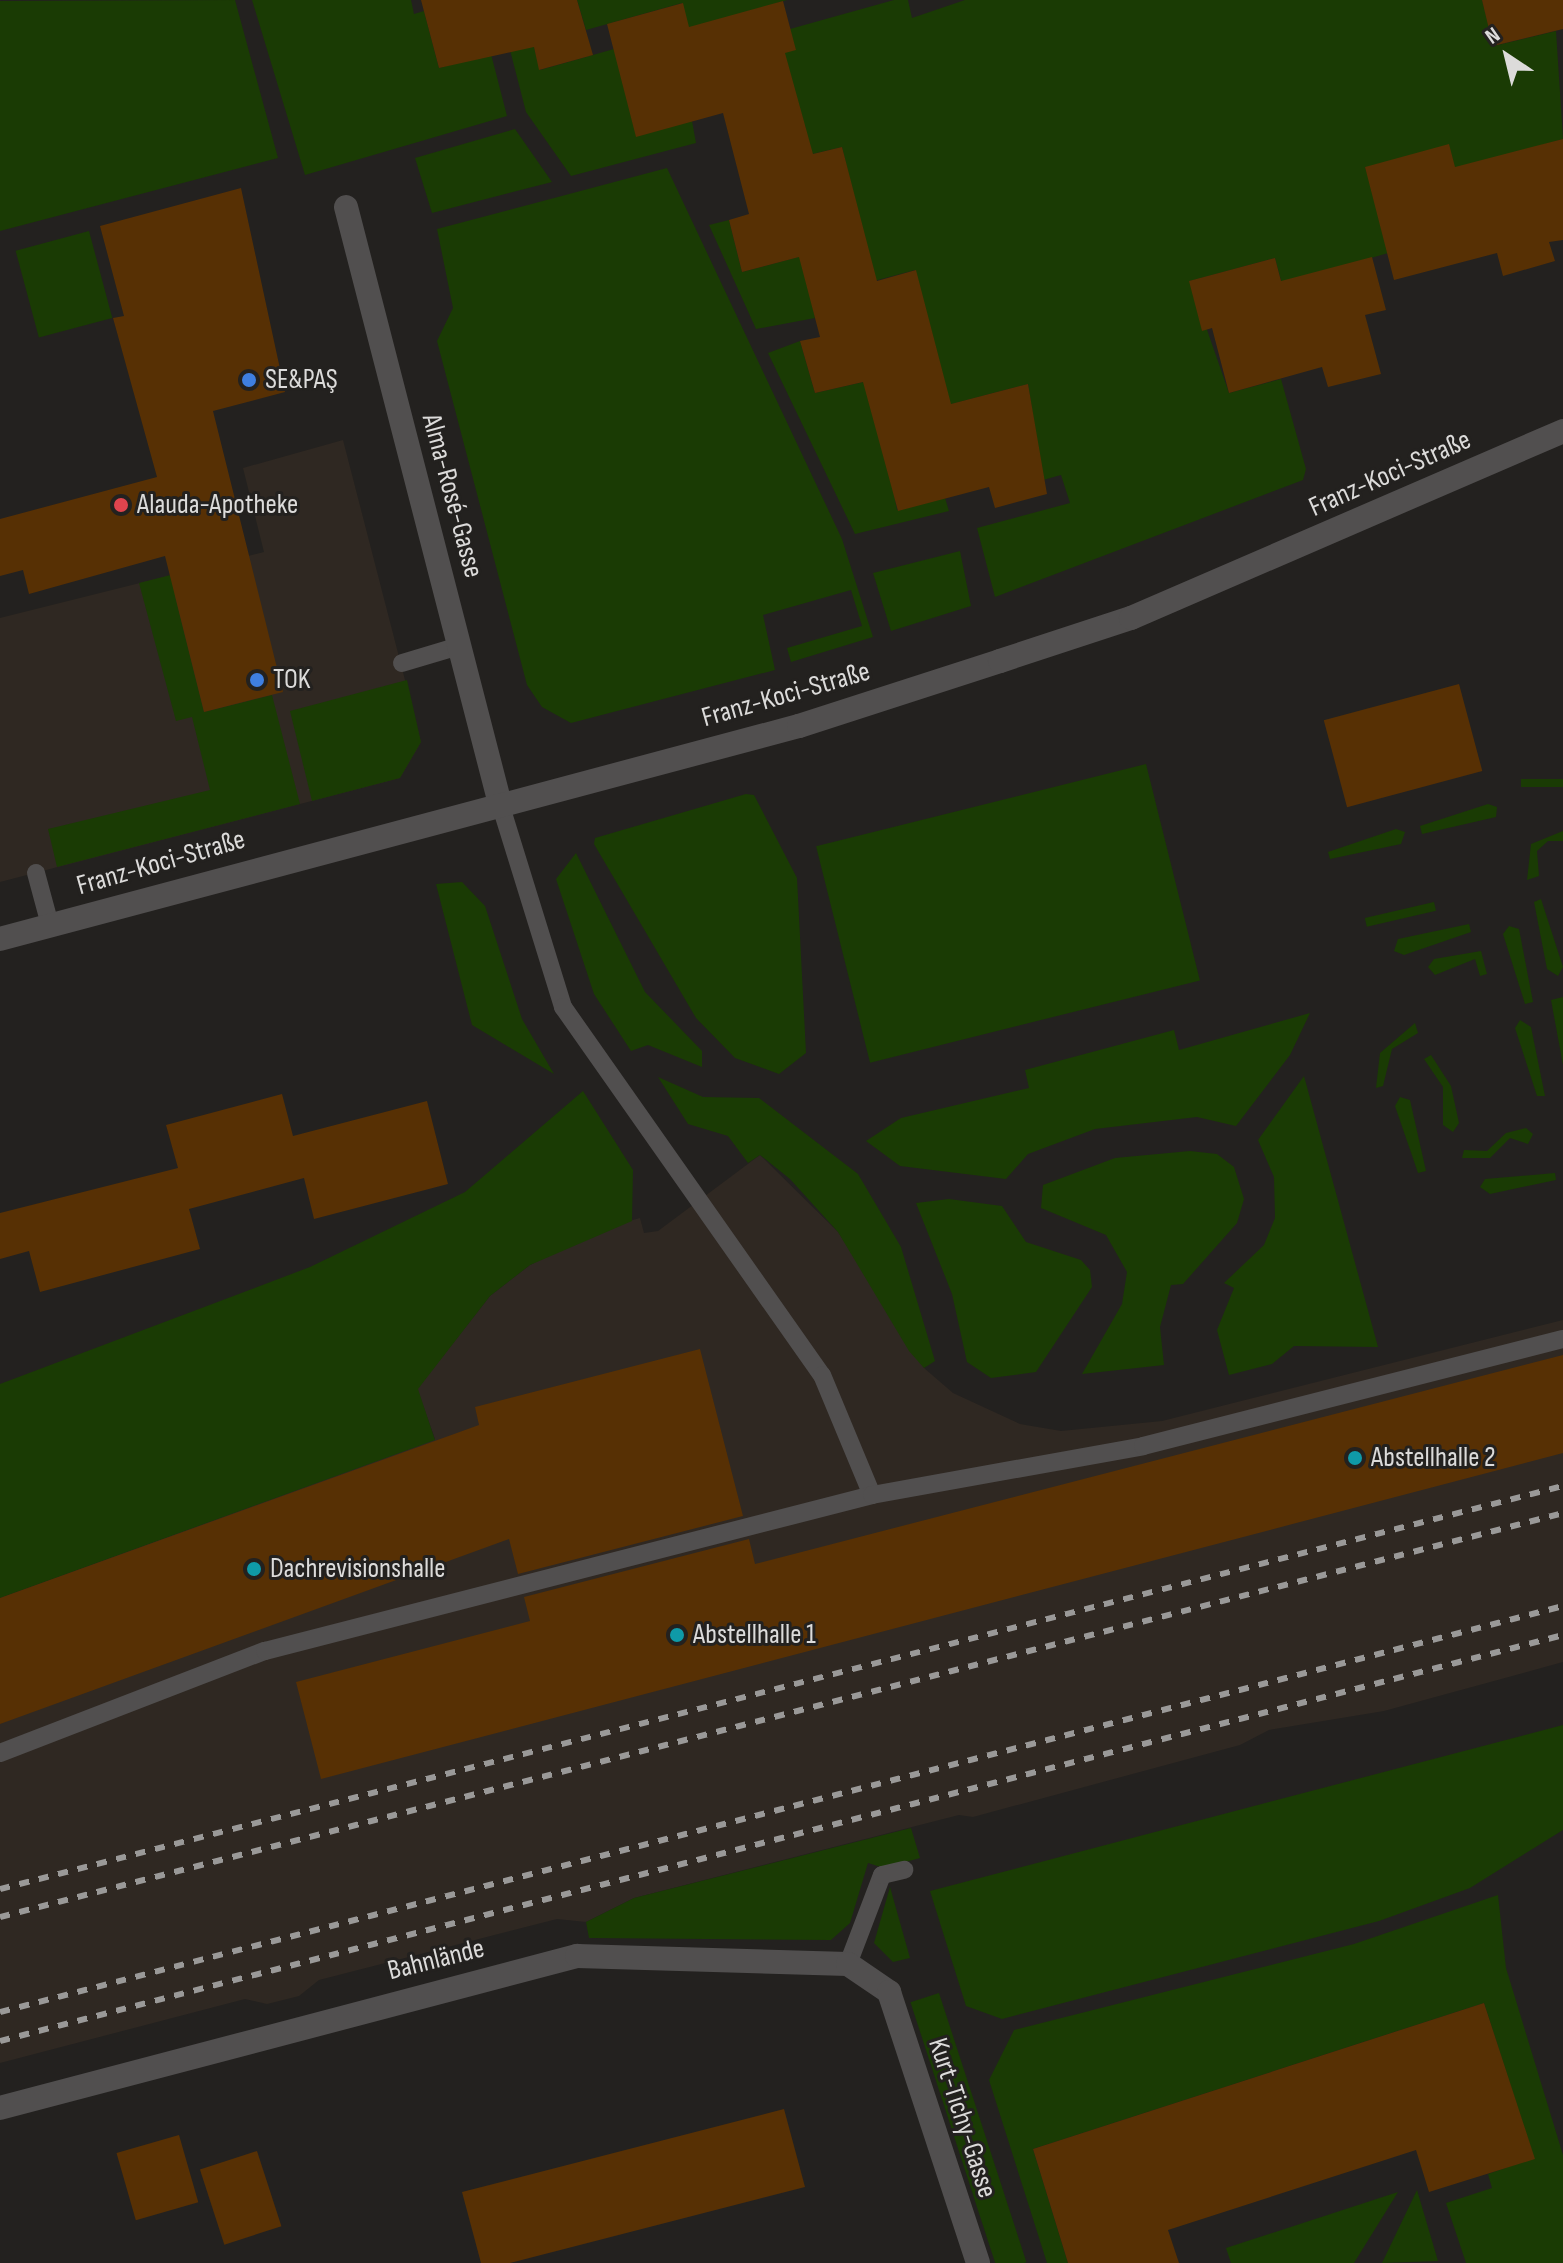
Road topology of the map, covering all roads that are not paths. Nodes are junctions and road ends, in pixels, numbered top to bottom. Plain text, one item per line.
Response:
1 (346, 207) dead end
2 (1563, 431) edge
3 (459, 646) junction
4 (402, 663) dead end
5 (499, 800) junction
6 (36, 873) dead end
7 (50, 925) junction
8 (0, 939) edge
9 (1563, 1339) edge
10 (872, 1495) junction
11 (0, 1753) edge
12 (904, 1870) dead end
13 (848, 1964) junction
14 (0, 2108) edge
15 (978, 2263) edge

1 - 3 street, Alma-Rosé-Gasse
2 - 5 street, Franz-Koci-Straße
3 - 4 lane
3 - 5 street, Alma-Rosé-Gasse
5 - 7 street, Franz-Koci-Straße
5 - 10 lane
6 - 7 lane
7 - 8 street, Franz-Koci-Straße
9 - 10 lane
10 - 11 lane
12 - 13 lane
13 - 14 street, Bahnlände
13 - 15 street, Kurt-Tichy-Gasse

